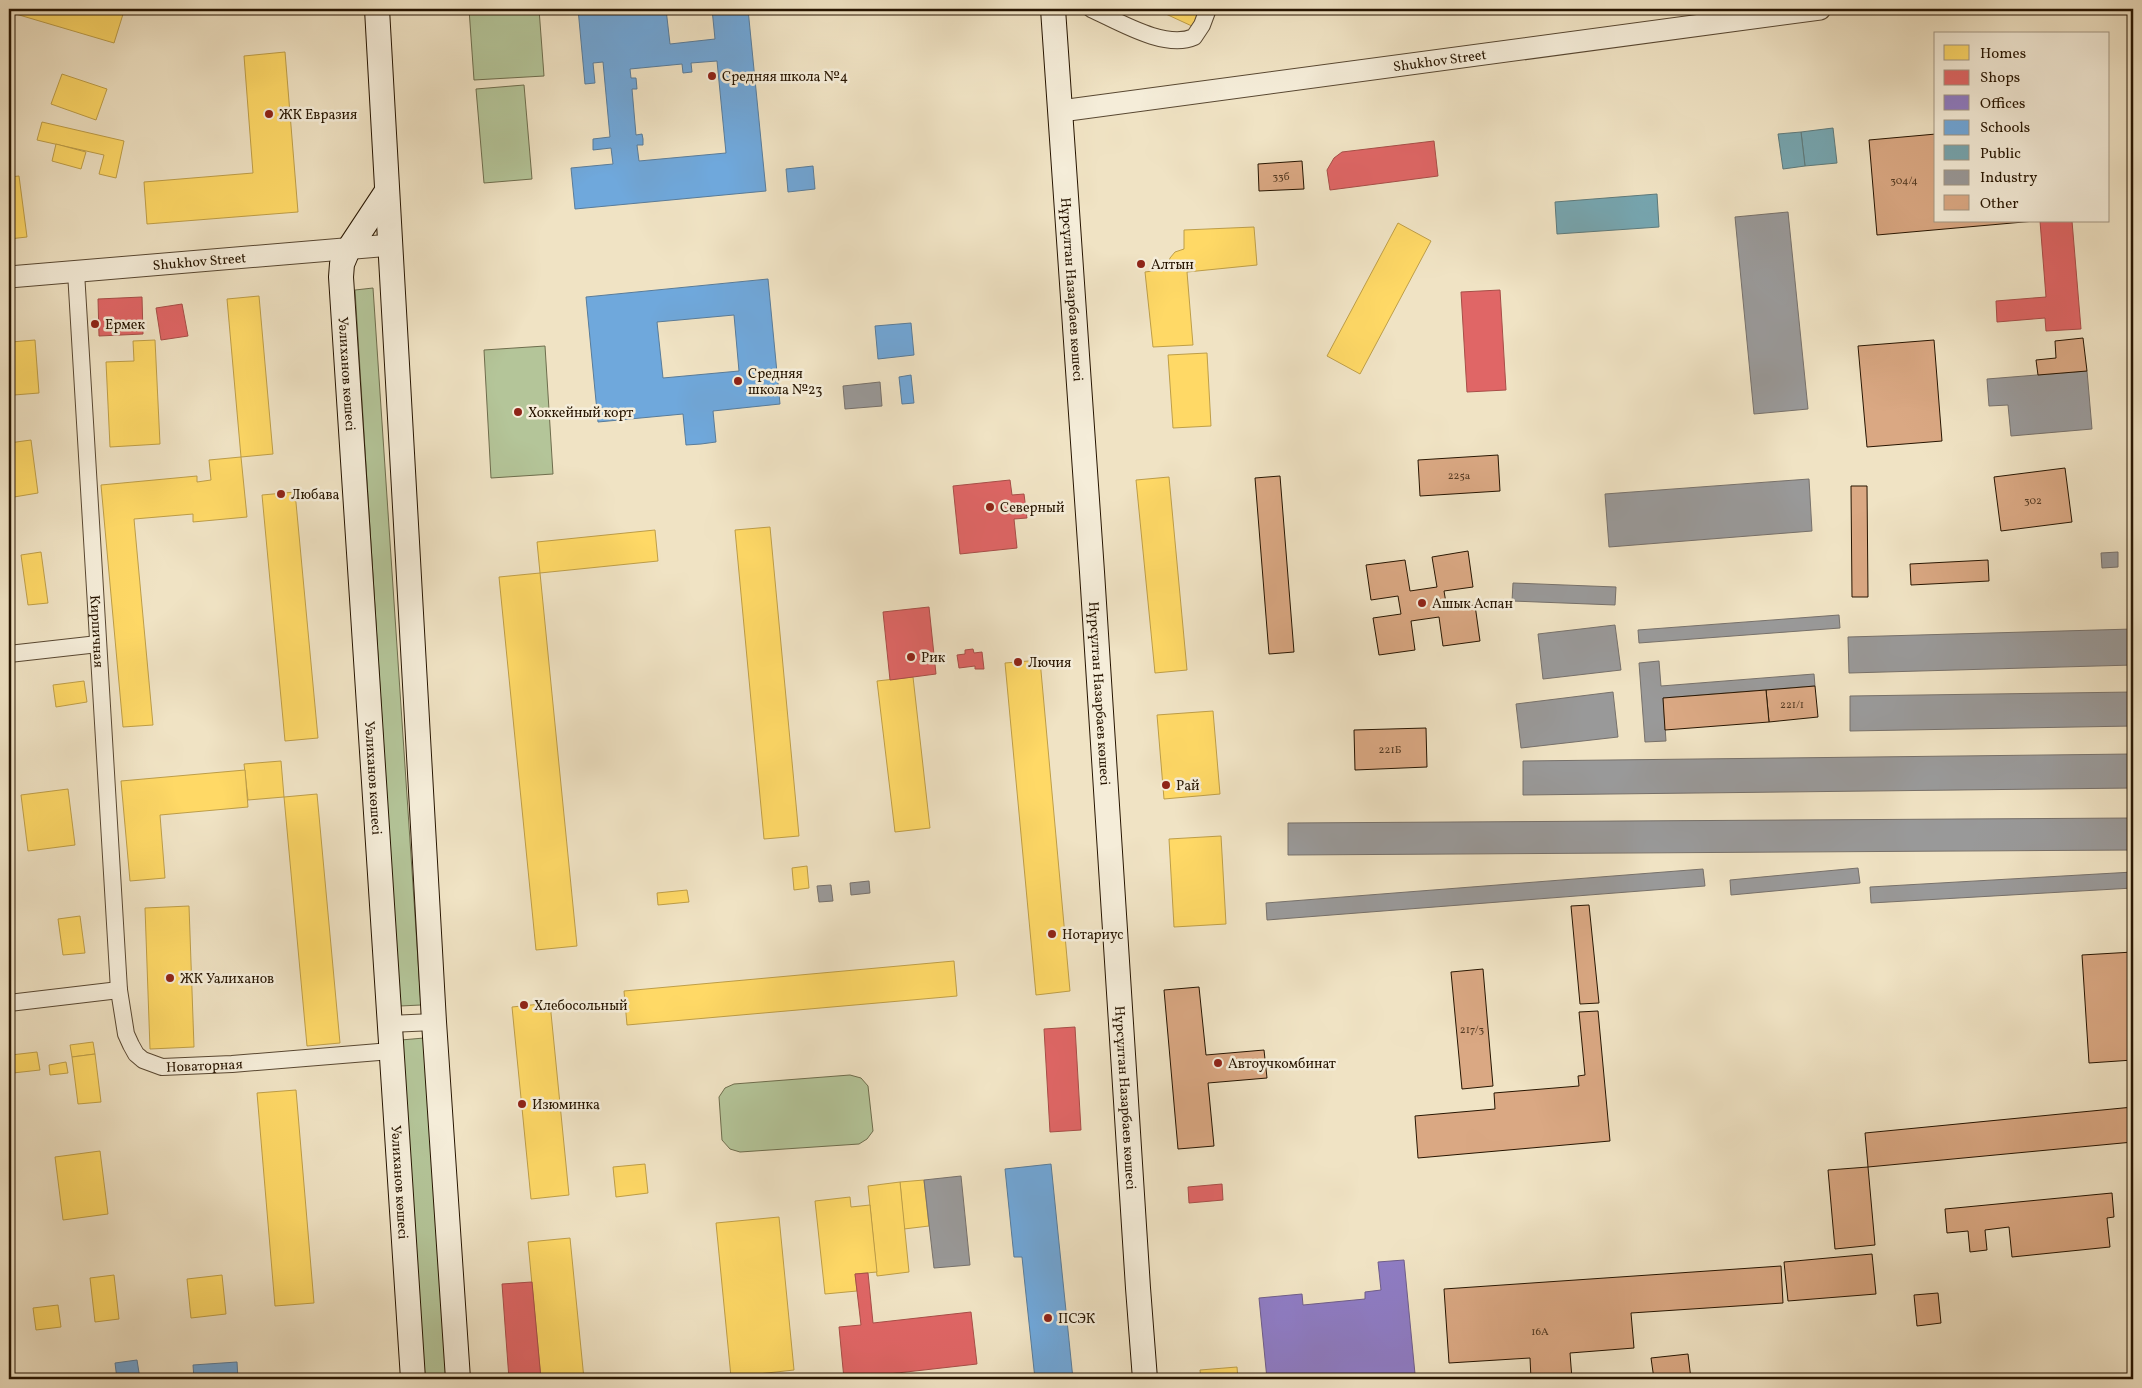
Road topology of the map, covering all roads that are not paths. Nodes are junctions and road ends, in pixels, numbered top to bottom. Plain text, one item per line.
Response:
1 (377, 9) edge
2 (1058, 9) edge
3 (1091, 9) edge
4 (1208, 9) edge
5 (1820, 9) edge
6 (1790, 11) edge
7 (1061, 111) junction
8 (387, 191) junction
9 (391, 245) junction
10 (348, 250) junction
11 (76, 272) junction
12 (9, 277) edge
13 (98, 644) junction
14 (9, 654) edge
15 (119, 990) junction
16 (9, 1003) edge
17 (434, 1022) junction
18 (389, 1024) junction
19 (391, 1052) junction
20 (414, 1379) edge
21 (458, 1379) edge
22 (1146, 1379) edge

1 - 8 main road
2 - 7 main road, Нұрсұлтан Назарбаев көшесі
3 - 4 street
5 - 6 street, Shukhov Street
6 - 7 street, Shukhov Street
7 - 22 main road, Нұрсұлтан Назарбаев көшесі
8 - 9 main road
8 - 10 main road, Уәлиханов көшесі
9 - 10 street, Shukhov Street
9 - 17 main road
10 - 11 street, Shukhov Street
10 - 18 main road, Уәлиханов көшесі
11 - 12 street, Shukhov Street
11 - 13 street, Кирпичная
13 - 14 street
13 - 15 street, Кирпичная
15 - 16 street
15 - 19 street, Новаторная
17 - 18 street
17 - 21 main road
18 - 19 main road, Уәлиханов көшесі
19 - 20 main road, Уәлиханов көшесі

